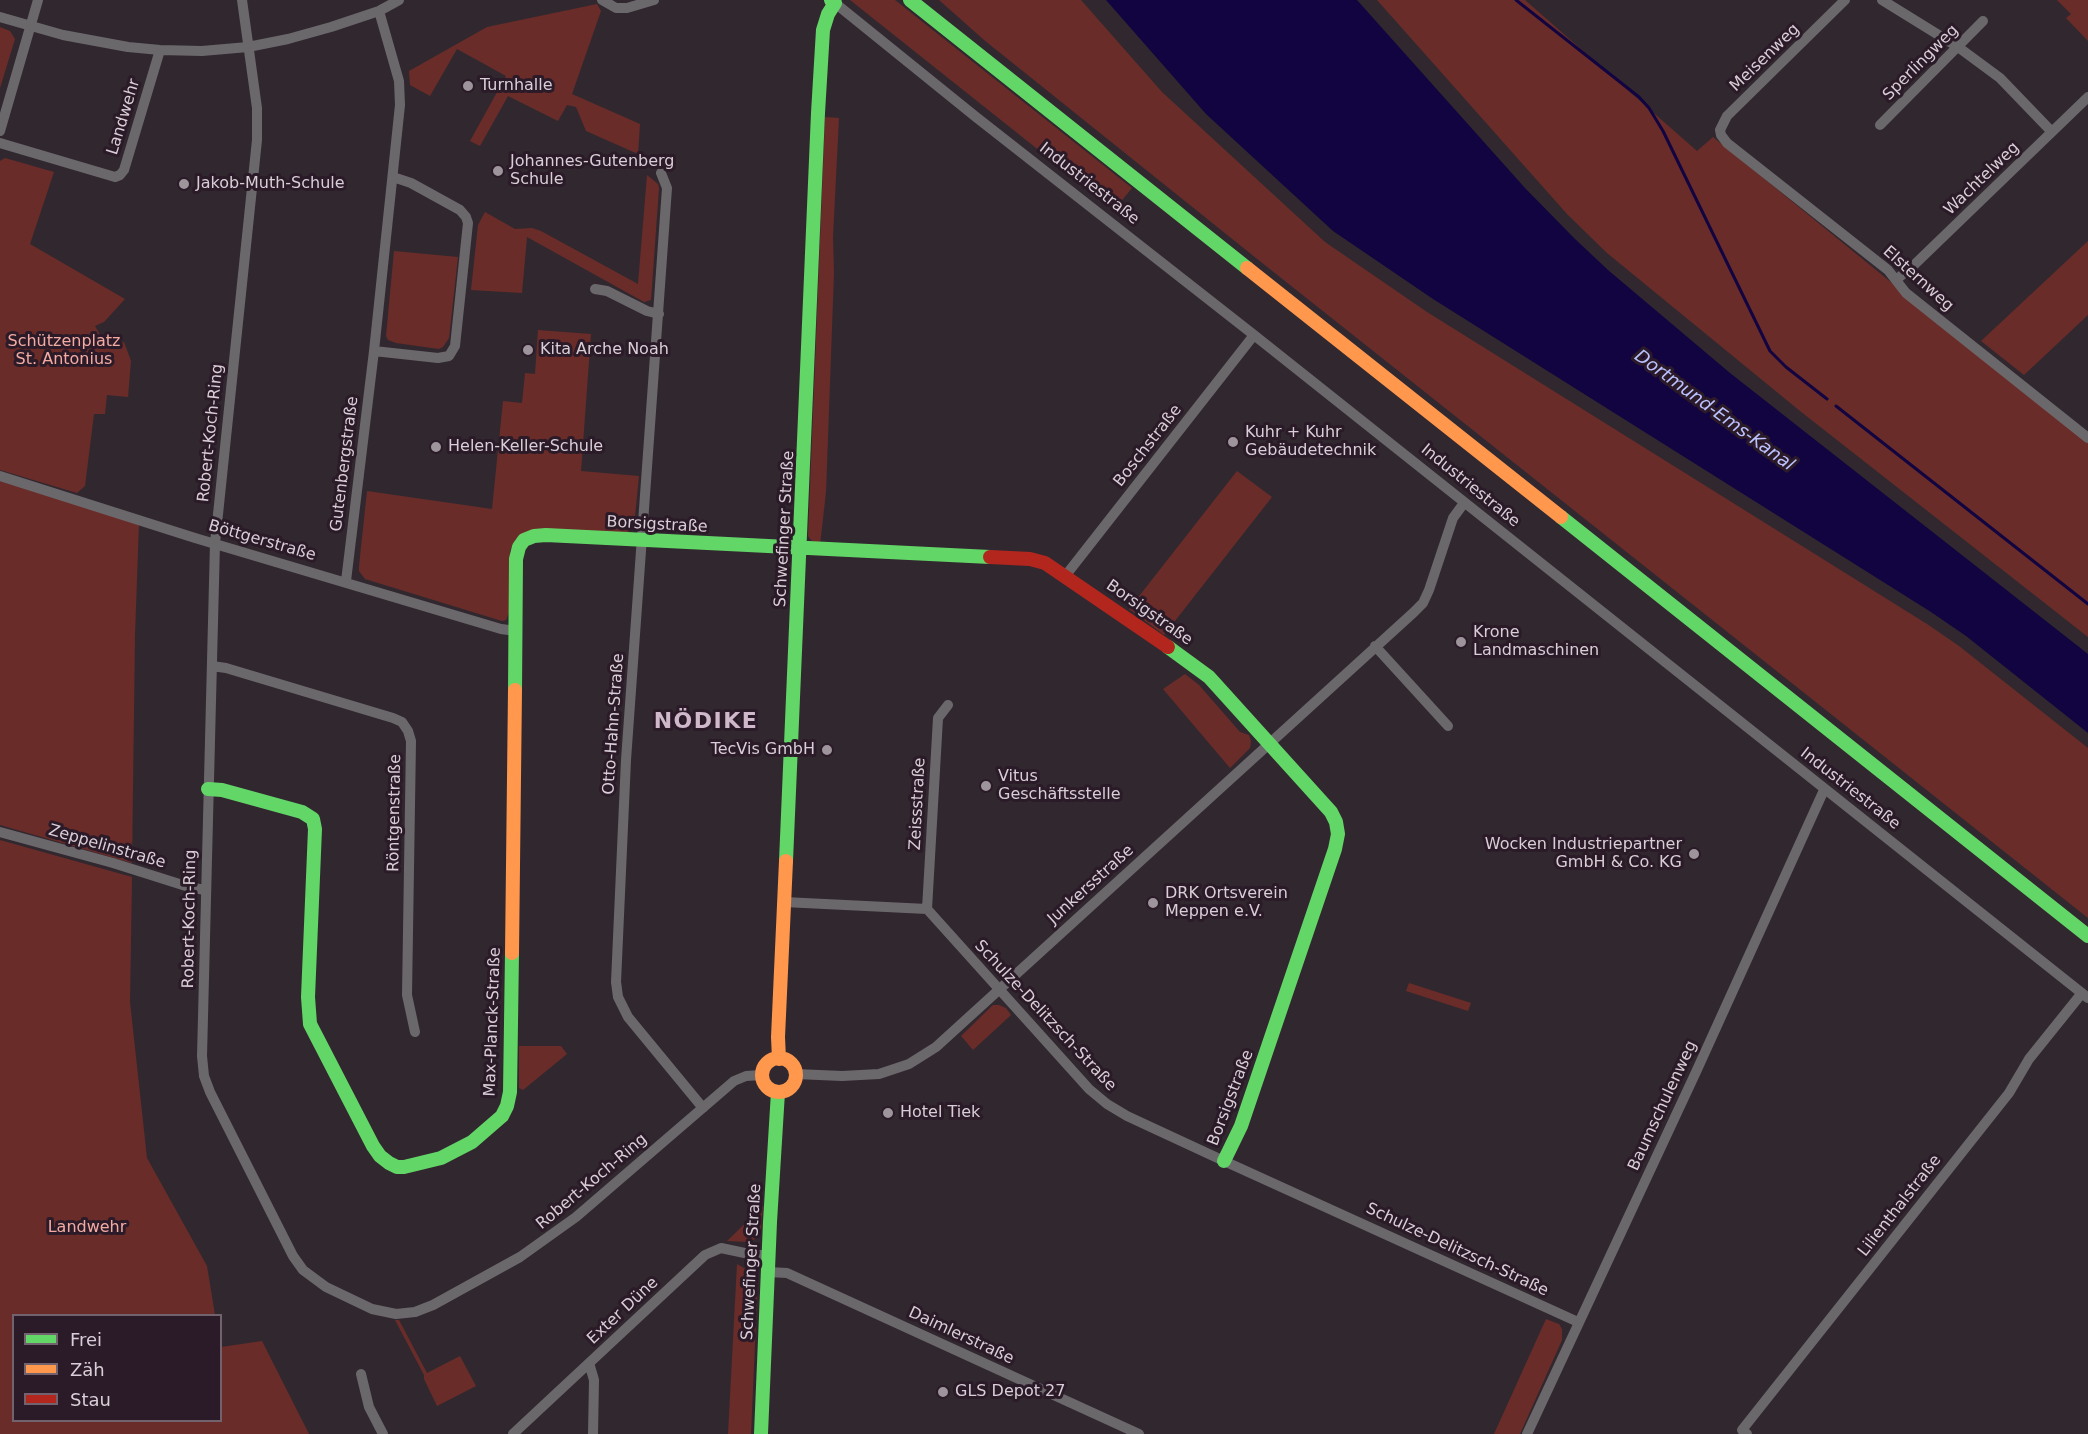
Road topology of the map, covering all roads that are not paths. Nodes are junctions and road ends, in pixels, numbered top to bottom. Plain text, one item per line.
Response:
1 (38, 0) edge
2 (242, 0) edge
3 (399, 0) edge
4 (602, 0) edge
5 (654, 0) edge
6 (910, 0) edge
7 (917, 0) edge
8 (1845, 0) edge
9 (1882, 0) edge
10 (833, 2) edge
11 (379, 11) junction
12 (0, 17) edge
13 (1983, 21) dead end
14 (31, 24) junction
15 (951, 33) junction
16 (248, 47) junction
17 (1958, 47) junction
18 (159, 50) junction
19 (2088, 97) edge
20 (1880, 125) dead end
21 (0, 131) edge
22 (2052, 132) junction
23 (0, 142) edge
24 (1727, 143) joint
25 (661, 173) dead end
26 (393, 177) junction
27 (1896, 280) junction
28 (595, 289) dead end
29 (659, 314) junction
30 (1254, 335) junction
31 (374, 351) junction
32 (2088, 438) edge
33 (0, 476) edge
34 (1464, 503) junction
35 (524, 540) joint
36 (641, 540) junction
37 (215, 543) junction
38 (800, 548) junction
39 (1066, 575) junction
40 (346, 582) junction
41 (516, 631) junction
42 (1375, 646) junction
43 (212, 666) junction
44 (948, 705) dead end
45 (1449, 726) dead end
46 (1270, 744) junction
47 (208, 789) junction
48 (1824, 790) junction
49 (0, 832) edge
50 (205, 890) junction
51 (784, 902) junction
52 (927, 909) junction
53 (2088, 936) edge
54 (999, 990) junction
55 (2085, 996) edge
56 (415, 1032) dead end
57 (779, 1059) junction
58 (796, 1074) junction
59 (762, 1075) junction
60 (778, 1092) junction
61 (703, 1108) junction
62 (1224, 1161) junction
63 (769, 1255) junction
64 (768, 1272) junction
65 (1578, 1322) junction
66 (589, 1363) junction
67 (362, 1374) dead end
68 (383, 1434) edge
69 (513, 1434) edge
70 (593, 1434) edge
71 (761, 1434) edge
72 (1139, 1434) edge
73 (1527, 1434) edge
74 (1747, 1434) edge

1 - 14 street
2 - 16 street, Robert-Koch-Ring
3 - 11 street
4 - 5 street
6 - 15 street
7 - 15 street
8 - 24 street, Meisenweg
9 - 17 street
10 - 30 street, Industriestraße
10 - 38 street, Schwefinger Straße
11 - 16 street
11 - 26 street, Gutenbergstraße
12 - 14 street
13 - 17 street, Sperlingweg
14 - 18 street
14 - 21 street
15 - 53 street
16 - 18 street
16 - 37 street, Robert-Koch-Ring
17 - 20 street, Sperlingweg
17 - 22 street
18 - 23 street, Landwehr
19 - 22 street, Wachtelweg
22 - 27 street, Wachtelweg
24 - 27 street, Elsternweg
25 - 29 street, Otto-Hahn-Straße
26 - 31 street, Gutenbergstraße
26 - 31 street
27 - 32 street, Elsternweg
28 - 29 street
29 - 36 street, Otto-Hahn-Straße
30 - 34 street, Industriestraße
30 - 39 street, Boschstraße
31 - 40 street, Gutenbergstraße
33 - 37 street, Böttgerstraße
34 - 42 street, Junkersstraße
34 - 48 street, Industriestraße
35 - 36 street, Borsigstraße
35 - 41 street, Max-Planck-Straße
36 - 38 street, Borsigstraße
36 - 61 street, Otto-Hahn-Straße
37 - 40 street, Böttgerstraße
37 - 43 street, Robert-Koch-Ring
38 - 39 street, Borsigstraße
38 - 51 street, Schwefinger Straße
39 - 46 street, Borsigstraße
40 - 41 street, Böttgerstraße
41 - 47 street, Max-Planck-Straße
42 - 45 street
42 - 46 street, Junkersstraße
43 - 47 street, Robert-Koch-Ring
43 - 56 street, Röntgenstraße
44 - 52 street, Zeissstraße
46 - 54 street, Junkersstraße
46 - 62 street, Borsigstraße
47 - 50 street, Robert-Koch-Ring
48 - 55 street, Industriestraße
48 - 65 street, Baumschulenweg
49 - 50 street, Zeppelinstraße
50 - 61 street, Robert-Koch-Ring
51 - 52 street
51 - 57 street, Schwefinger Straße
52 - 54 street, Schulze-Delitzsch-Straße
54 - 58 street, Junkersstraße
54 - 62 street, Schulze-Delitzsch-Straße
55 - 74 street, Lilienthalstraße
57 - 58 street
57 - 59 street
58 - 60 street
59 - 60 street
59 - 61 street, Robert-Koch-Ring
60 - 63 street, Schwefinger Straße
62 - 65 street, Schulze-Delitzsch-Straße
63 - 64 street, Schwefinger Straße
63 - 66 street, Exter Düne
64 - 71 street, Schwefinger Straße
64 - 72 street, Daimlerstraße
65 - 73 street, Baumschulenweg
66 - 69 street, Exter Düne
66 - 70 street
67 - 68 street

